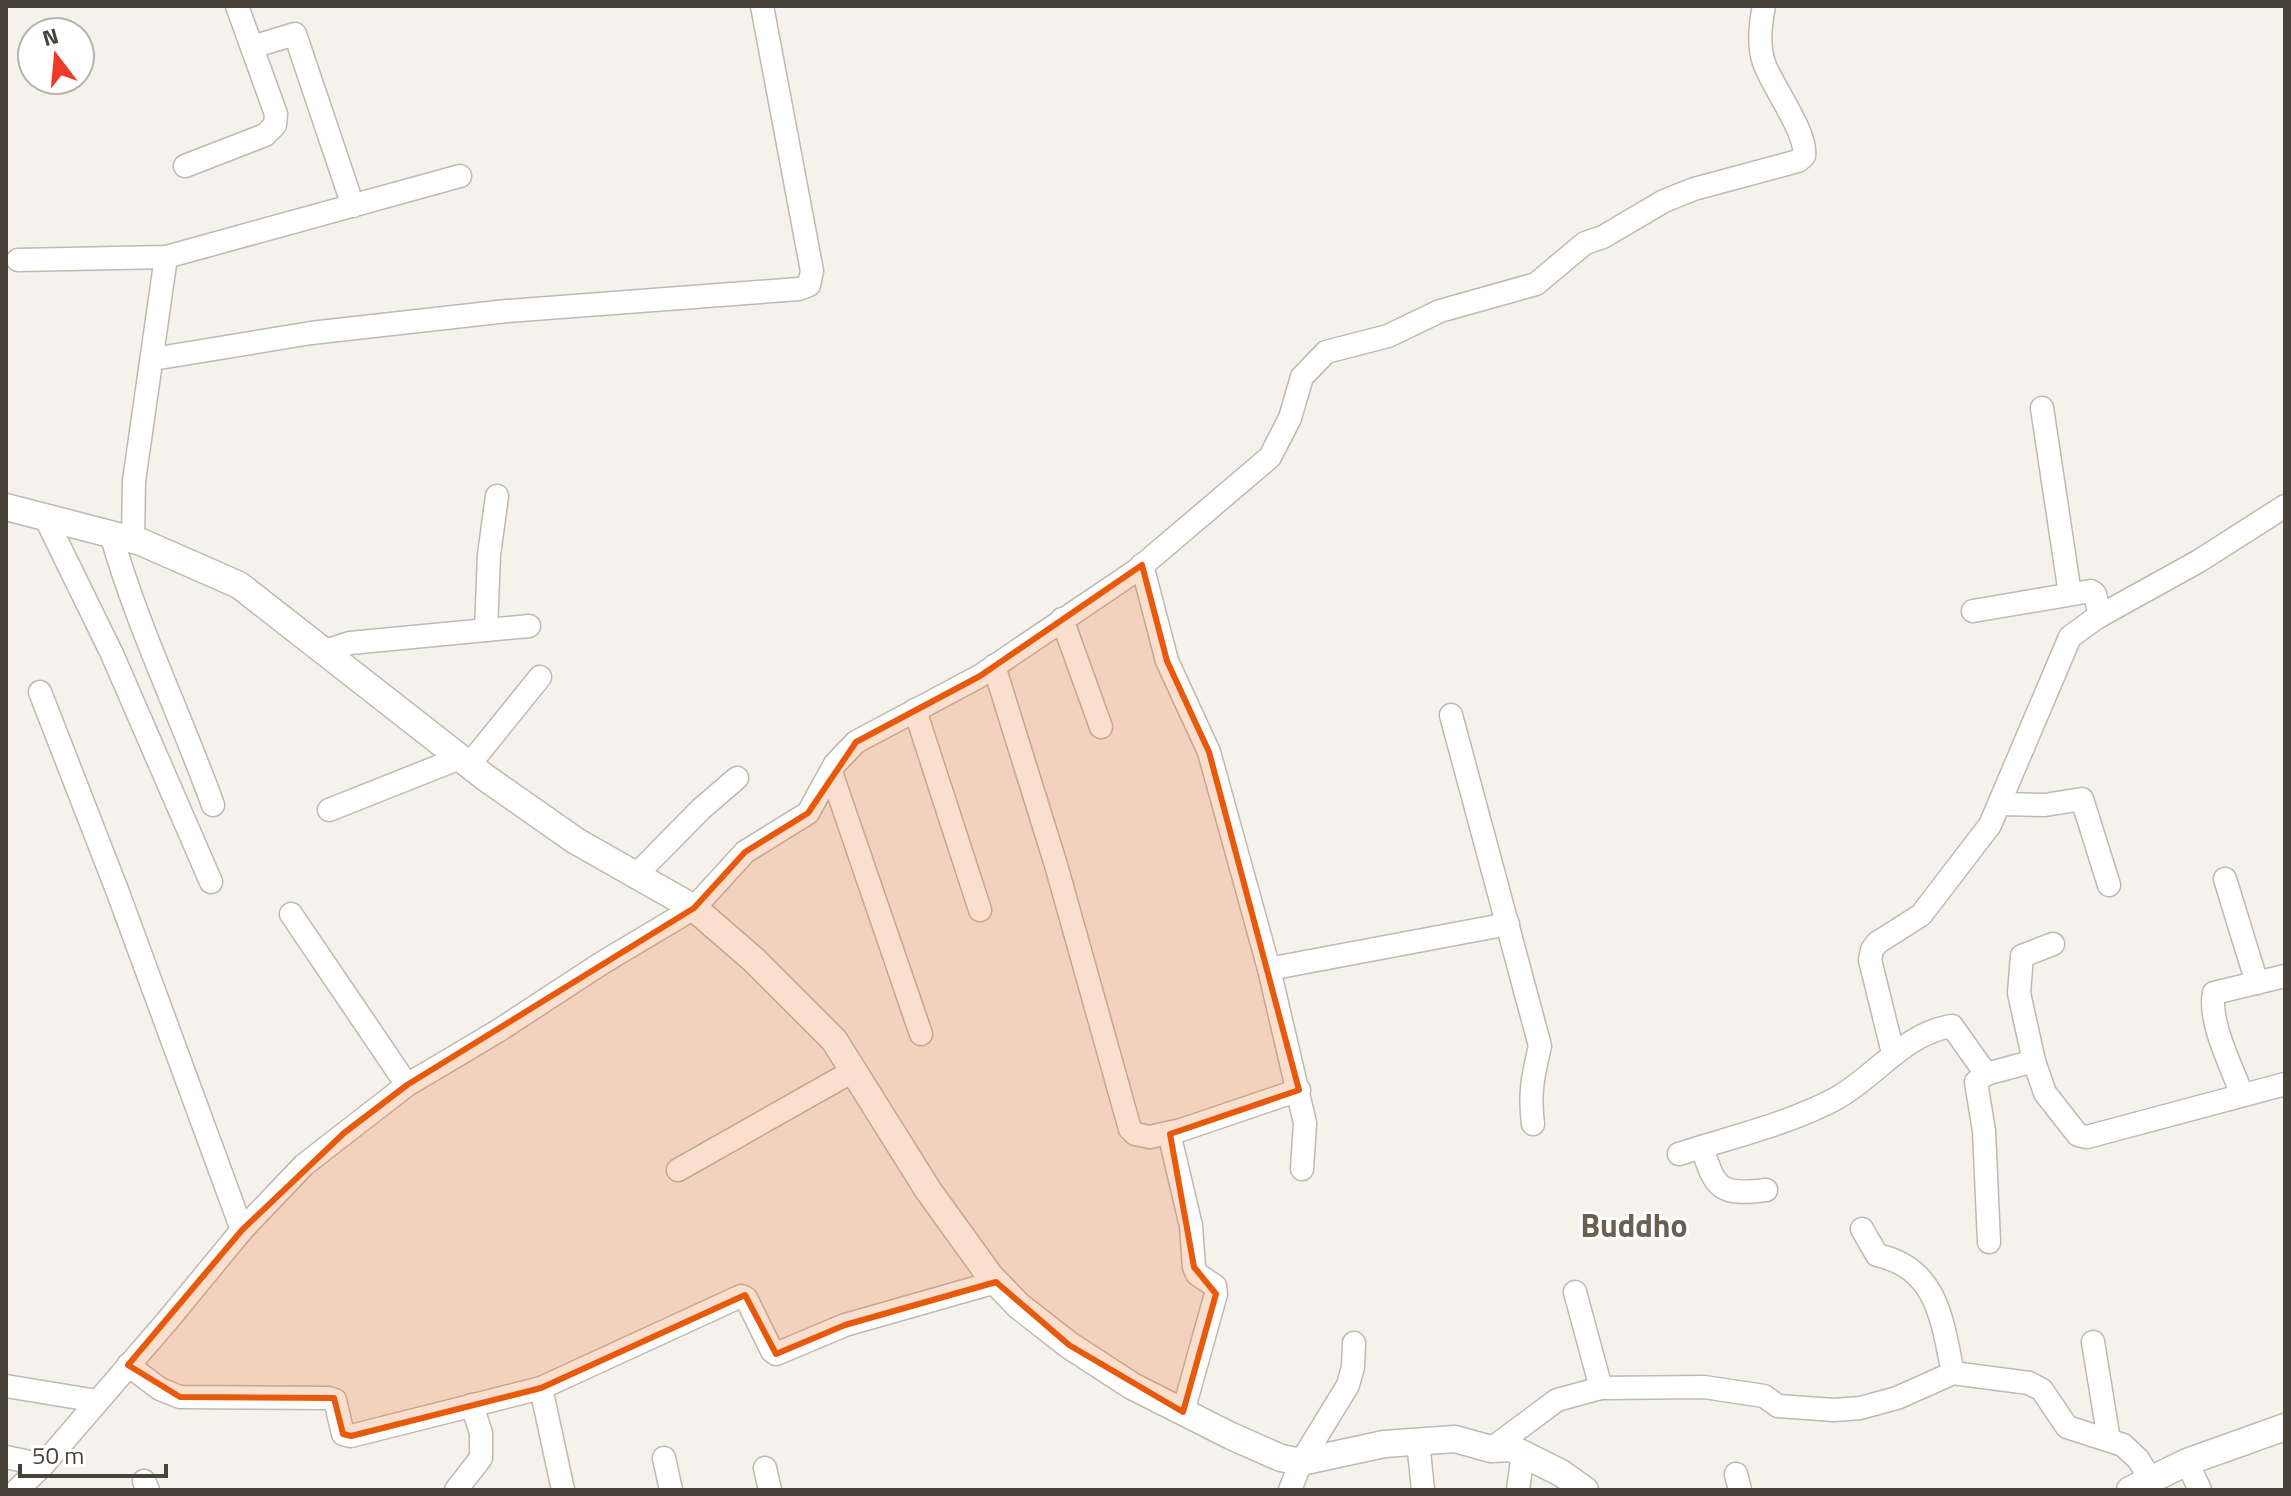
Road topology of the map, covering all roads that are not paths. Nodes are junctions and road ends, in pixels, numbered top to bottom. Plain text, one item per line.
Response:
1 (237, 6) edge
2 (762, 6) edge
3 (1764, 6) edge
4 (252, 47) junction
5 (185, 166) dead end
6 (460, 176) dead end
7 (353, 206) junction
8 (166, 257) junction
9 (18, 260) dead end
10 (153, 359) junction
11 (2042, 408) dead end
12 (497, 496) dead end
13 (2285, 506) edge
14 (6, 507) edge
15 (45, 517) junction
16 (122, 537) junction
17 (1142, 565) junction
18 (2070, 594) junction
19 (1973, 611) dead end
20 (2100, 616) junction
21 (1062, 619) junction
22 (529, 626) dead end
23 (486, 630) junction
24 (325, 651) junction
25 (994, 666) junction
26 (540, 677) dead end
27 (40, 692) dead end
28 (915, 710) junction
29 (1451, 715) dead end
30 (1101, 727) dead end
31 (464, 762) junction
32 (831, 772) junction
33 (737, 778) dead end
34 (2001, 804) junction
35 (213, 805) dead end
36 (329, 810) dead end
37 (636, 875) junction
38 (2225, 879) dead end
39 (211, 882) dead end
40 (2109, 885) dead end
41 (694, 908) junction
42 (980, 910) dead end
43 (291, 914) dead end
44 (1508, 924) junction
45 (2053, 944) dead end
46 (1269, 969) junction
47 (2285, 976) edge
48 (2257, 983) junction
49 (921, 1034) dead end
50 (1893, 1053) junction
51 (2034, 1061) junction
52 (853, 1071) junction
53 (1986, 1074) junction
54 (2285, 1084) edge
55 (407, 1085) junction
56 (1299, 1090) junction
57 (2242, 1095) junction
58 (1533, 1124) dead end
59 (1169, 1133) junction
60 (1702, 1147) junction
61 (1679, 1154) dead end
62 (1302, 1169) dead end
63 (678, 1170) dead end
64 (1766, 1190) dead end
65 (1862, 1229) dead end
66 (242, 1230) junction
67 (1989, 1242) dead end
68 (996, 1282) junction
69 (1575, 1292) dead end
70 (2093, 1342) dead end
71 (1354, 1343) dead end
72 (128, 1365) junction
73 (1953, 1373) junction
74 (6, 1386) edge
75 (541, 1388) junction
76 (1601, 1388) junction
77 (97, 1401) junction
78 (472, 1405) junction
79 (1183, 1412) junction
80 (2285, 1427) edge
81 (2109, 1440) junction
82 (1418, 1441) junction
83 (1491, 1449) junction
84 (1523, 1453) junction
85 (6, 1457) edge
86 (664, 1458) dead end
87 (1301, 1462) junction
88 (2187, 1462) junction
89 (43, 1465) junction
90 (2140, 1485) edge
91 (17, 1490) edge
92 (456, 1490) edge
93 (563, 1490) edge
94 (671, 1490) edge
95 (1290, 1490) edge
96 (1423, 1490) edge
97 (1518, 1490) edge
98 (1585, 1490) edge
99 (2200, 1490) edge

1 - 4 street
2 - 10 street
3 - 17 street
4 - 5 street
4 - 7 street
6 - 7 street
7 - 8 street
8 - 9 street
8 - 10 street
10 - 16 street
11 - 18 street
12 - 23 street
13 - 20 street
14 - 15 street
15 - 16 street
15 - 39 street
16 - 24 street
16 - 35 street
17 - 21 street
17 - 46 street
18 - 19 street
18 - 20 street
20 - 34 street
21 - 25 street
21 - 30 street
22 - 23 street
23 - 24 street
24 - 31 street
25 - 28 street
25 - 59 street
26 - 31 street
27 - 66 street
28 - 32 street
28 - 42 street
29 - 44 street
31 - 36 street
31 - 37 street
32 - 41 street
32 - 49 street
33 - 37 street
34 - 40 street
34 - 50 street
37 - 41 street
38 - 48 street
41 - 52 street
41 - 55 street
43 - 55 street
44 - 46 street
44 - 58 street
45 - 51 street
46 - 56 street
47 - 48 street
48 - 57 street
50 - 53 street
50 - 60 street
51 - 53 street
51 - 57 street
52 - 63 street
52 - 68 street
53 - 67 street
54 - 57 street
55 - 66 street
56 - 59 street
56 - 62 street
59 - 79 street
60 - 61 street
60 - 64 street
65 - 73 street
66 - 72 street
68 - 75 street
68 - 79 street
69 - 76 street
70 - 81 street
71 - 87 street
72 - 77 street
72 - 78 street
73 - 76 street
73 - 81 street
74 - 77 street
75 - 78 street
75 - 93 street
76 - 83 street
77 - 89 street
78 - 92 street
79 - 87 street
80 - 88 street
81 - 90 street
82 - 83 street
82 - 87 street
82 - 96 street
83 - 84 street
84 - 97 street
84 - 98 street
85 - 89 street
86 - 94 street
87 - 95 street
88 - 90 street
88 - 99 street
89 - 91 street

